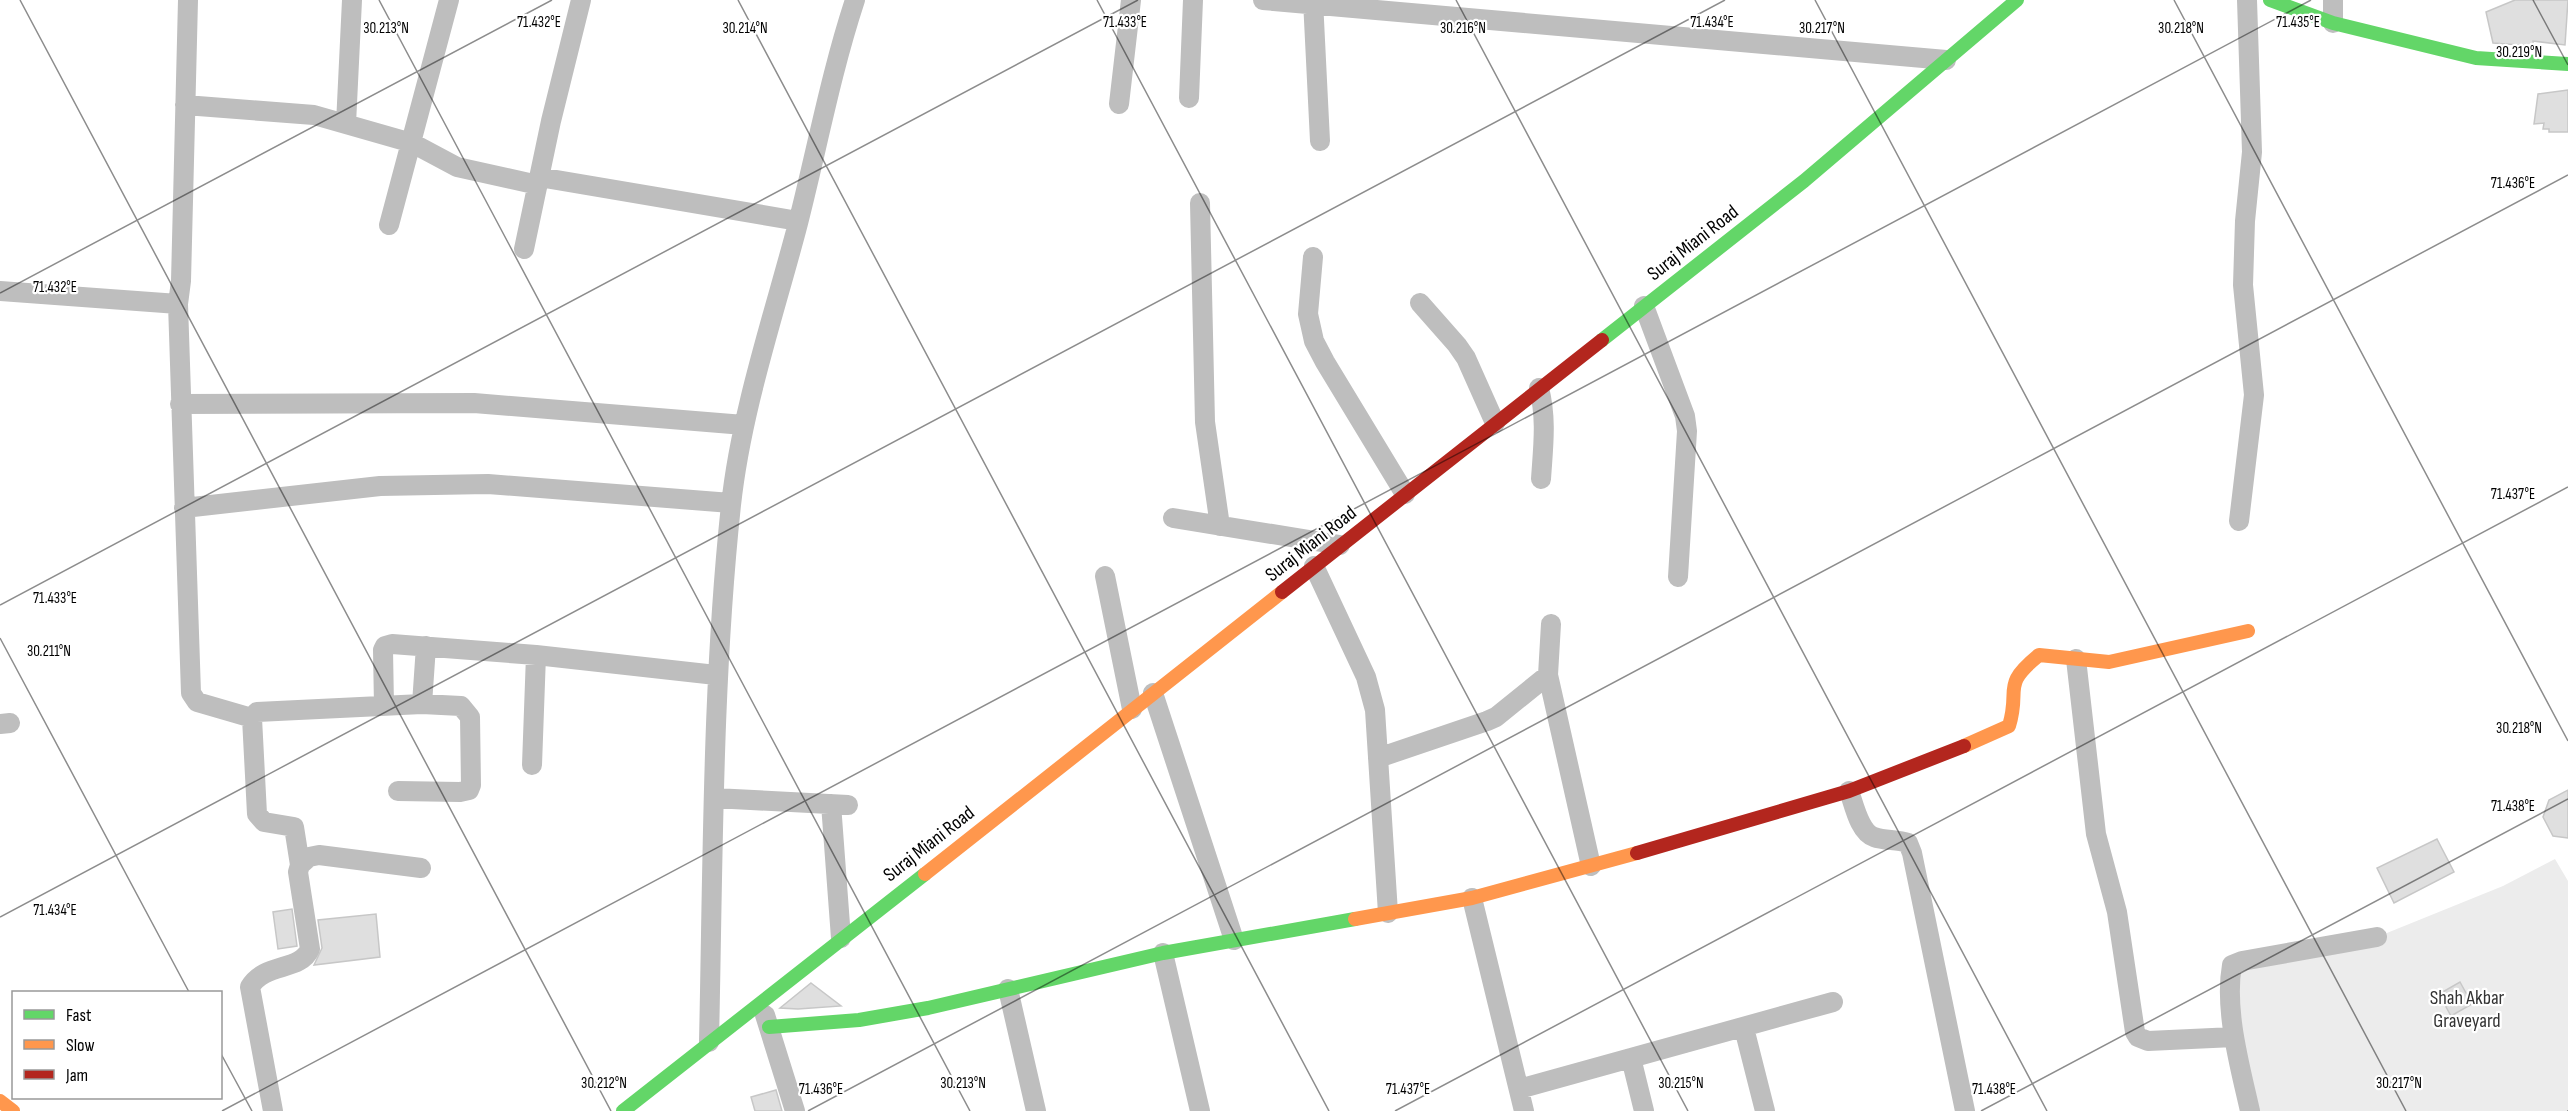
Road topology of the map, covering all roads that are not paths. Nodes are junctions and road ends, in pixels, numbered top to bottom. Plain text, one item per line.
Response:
1 (188, 0) edge
2 (352, 0) edge
3 (449, 0) edge
4 (581, 0) edge
5 (855, 0) edge
6 (1131, 0) edge
7 (1193, 0) edge
8 (1263, 0) edge
9 (2017, 0) edge
10 (2247, 0) edge
11 (2270, 0) edge
12 (2333, 0) edge
13 (1313, 3) edge
14 (2333, 23) junction
15 (1946, 60) junction
16 (2568, 64) edge
17 (1189, 98) dead end
18 (1119, 104) dead end
19 (185, 105) junction
20 (346, 124) junction
21 (1320, 141) dead end
22 (412, 143) junction
23 (538, 181) junction
24 (1200, 203) dead end
25 (798, 221) junction
26 (389, 225) dead end
27 (524, 249) dead end
28 (1313, 257) dead end
29 (0, 291) edge
30 (1420, 303) dead end
31 (178, 304) junction
32 (1644, 306) junction
33 (1539, 388) junction
34 (180, 404) junction
35 (1495, 423) junction
36 (744, 425) junction
37 (1541, 479) dead end
38 (1405, 494) junction
39 (731, 503) junction
40 (184, 508) junction
41 (1173, 518) dead end
42 (2240, 521) dead end
43 (1220, 526) junction
44 (1340, 545) junction
45 (1314, 566) junction
46 (1105, 576) dead end
47 (1678, 577) dead end
48 (1551, 624) dead end
49 (2248, 631) dead end
50 (426, 645) junction
51 (536, 655) junction
52 (2076, 659) junction
53 (717, 675) junction
54 (1548, 675) junction
55 (1153, 693) junction
56 (422, 704) junction
57 (384, 706) junction
58 (1132, 710) junction
59 (252, 718) junction
60 (1377, 758) junction
61 (532, 765) dead end
62 (398, 791) dead end
63 (1849, 791) junction
64 (714, 798) junction
65 (300, 865) junction
66 (1591, 866) junction
67 (421, 868) dead end
68 (1472, 898) junction
69 (1388, 913) junction
70 (2377, 937) dead end
71 (841, 938) junction
72 (1234, 940) junction
73 (1163, 953) junction
74 (1008, 989) junction
75 (760, 1001) junction
76 (1833, 1002) dead end
77 (769, 1027) junction
78 (1744, 1028) junction
79 (2234, 1037) junction
80 (710, 1042) junction
81 (1631, 1058) junction
82 (1519, 1089) junction
83 (0, 1101) edge
84 (13, 1111) edge
85 (273, 1111) edge
86 (623, 1111) edge
87 (795, 1111) edge
88 (1036, 1111) edge
89 (1200, 1111) edge
90 (1524, 1111) edge
91 (1644, 1111) edge
92 (1765, 1111) edge
93 (1965, 1111) edge
94 (2250, 1111) edge

1 - 19 street
2 - 20 street
3 - 22 street
4 - 23 street
5 - 25 street
6 - 18 street
7 - 17 street
8 - 13 street
9 - 15 street, Suraj Miani Road
10 - 42 street
11 - 14 street
12 - 14 street
13 - 15 street
13 - 21 street
14 - 16 street
15 - 32 street, Suraj Miani Road
19 - 20 street
19 - 31 street
20 - 22 street
22 - 23 street
22 - 26 street
23 - 25 street
23 - 27 street
24 - 43 street
25 - 36 street
28 - 38 street
29 - 31 street
30 - 35 street
31 - 34 street
32 - 33 street, Suraj Miani Road
32 - 47 street
33 - 35 street, Suraj Miani Road
33 - 37 street
34 - 36 street
34 - 40 street
35 - 38 street, Suraj Miani Road
36 - 39 street
38 - 44 street, Suraj Miani Road
39 - 40 street
39 - 53 street
40 - 59 street
41 - 43 street
43 - 44 street
44 - 45 street, Suraj Miani Road
45 - 55 street, Suraj Miani Road
45 - 60 street
46 - 58 street
48 - 54 street
49 - 52 street
50 - 51 street
50 - 56 street
50 - 57 street
51 - 53 street
51 - 61 street
52 - 63 street
52 - 79 street
53 - 64 street
54 - 60 street
54 - 66 street
55 - 58 street, Suraj Miani Road
55 - 72 street
56 - 57 street
56 - 62 street
57 - 59 street
58 - 71 street, Suraj Miani Road
59 - 65 street
60 - 69 street
63 - 66 street
63 - 93 street
64 - 71 street
64 - 80 street
65 - 67 street
65 - 85 street
66 - 68 street
68 - 69 street
68 - 82 street
69 - 72 street
70 - 79 street
71 - 75 street, Suraj Miani Road
72 - 73 street
73 - 74 street
73 - 89 street
74 - 77 street
74 - 88 street
75 - 77 street
75 - 80 street, Suraj Miani Road
76 - 78 street
77 - 87 street
78 - 81 street
78 - 92 street
79 - 94 street
80 - 86 street, Suraj Miani Road
81 - 82 street
81 - 91 street
82 - 90 street
83 - 84 street

